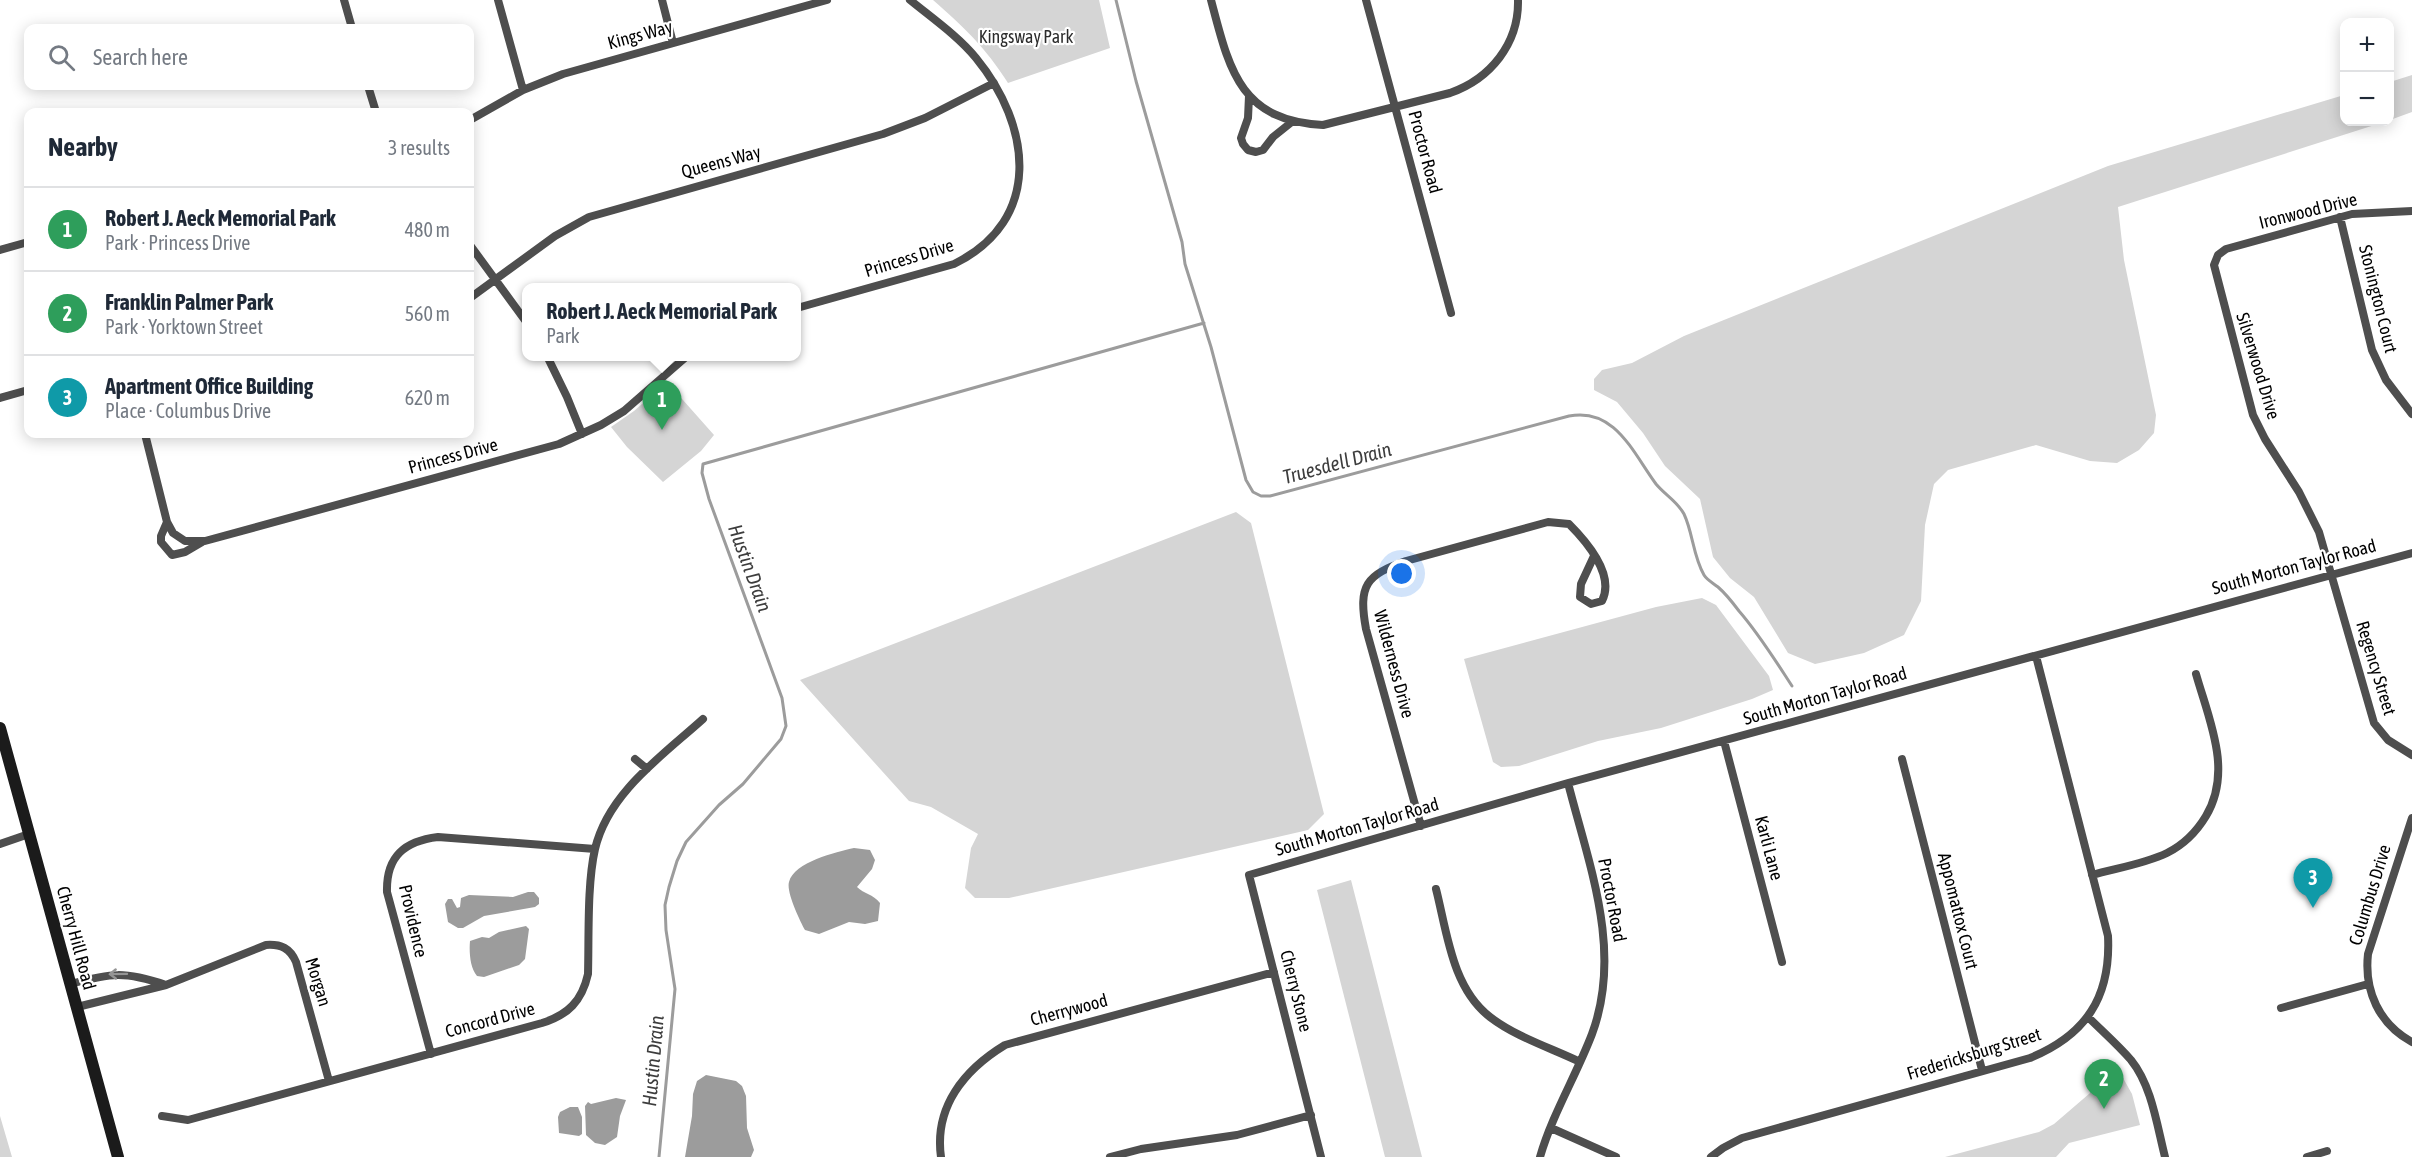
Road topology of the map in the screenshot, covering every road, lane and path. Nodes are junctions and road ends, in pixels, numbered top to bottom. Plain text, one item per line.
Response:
1 (344, 0) edge
2 (498, 0) edge
3 (662, 0) edge
4 (827, 0) edge
5 (910, 0) edge
6 (1211, 0) edge
7 (1366, 0) edge
8 (1518, 0) edge
9 (351, 24) edge
10 (673, 43) junction
11 (994, 82) junction
12 (369, 90) edge
13 (523, 90) junction
14 (1249, 96) junction
15 (1395, 107) junction
16 (375, 108) edge
17 (474, 118) edge
18 (1293, 122) junction
19 (2412, 211) edge
20 (2340, 217) junction
21 (24, 243) edge
22 (0, 249) edge
23 (474, 250) edge
24 (2216, 258) joint
25 (496, 279) junction
26 (474, 295) edge
27 (801, 307) edge
28 (1451, 313) dead end
29 (522, 316) edge
30 (549, 361) edge
31 (682, 361) edge
32 (24, 391) edge
33 (0, 398) edge
34 (2412, 414) edge
35 (582, 435) junction
36 (146, 438) edge
37 (167, 522) junction
38 (205, 541) junction
39 (2412, 553) edge
40 (1594, 556) junction
41 (2331, 575) junction
42 (2036, 656) junction
43 (2196, 674) dead end
44 (703, 719) dead end
45 (0, 728) edge
46 (1724, 741) junction
47 (2412, 755) edge
48 (635, 759) dead end
49 (1902, 759) dead end
50 (647, 770) junction
51 (1568, 783) junction
52 (2412, 818) edge
53 (1421, 826) junction
54 (29, 834) junction
55 (0, 844) edge
56 (595, 849) junction
57 (1249, 875) joint
58 (2092, 875) junction
59 (1436, 889) dead end
60 (1782, 963) dead end
61 (1274, 972) junction
62 (70, 984) junction
63 (2368, 984) junction
64 (166, 985) junction
65 (77, 1007) junction
66 (2281, 1008) dead end
67 (2088, 1017) junction
68 (2412, 1042) edge
69 (431, 1054) junction
70 (1580, 1062) junction
71 (1982, 1070) junction
72 (329, 1081) junction
73 (162, 1116) dead end
74 (1311, 1116) junction
75 (1551, 1128) junction
76 (2327, 1151) dead end
77 (117, 1157) edge
78 (941, 1157) edge
79 (1110, 1157) edge
80 (1321, 1157) edge
81 (1540, 1157) edge
82 (1616, 1157) edge
83 (1711, 1157) edge
84 (2165, 1157) edge
85 (2307, 1157) edge

1 - 9 street
2 - 13 street
3 - 10 street
4 - 10 street, Kings Way
5 - 11 street, Princess Drive
6 - 14 street
7 - 15 street, Proctor Road
8 - 15 street
10 - 13 street, Kings Way
11 - 25 street, Queens Way
11 - 27 street, Princess Drive
12 - 16 street
13 - 17 street, Kings Way
14 - 18 street
14 - 18 street
15 - 18 street
15 - 28 street, Proctor Road
19 - 20 street, Ironwood Drive
20 - 24 street, Ironwood Drive
20 - 34 street, Stonington Court
21 - 22 street
23 - 25 street
24 - 41 street, Silverwood Drive
25 - 26 street, Queens Way
25 - 29 street
30 - 35 street
31 - 35 street, Princess Drive
32 - 33 street
35 - 38 street, Princess Drive
36 - 37 street, Princess Drive
37 - 38 street, Princess Drive
37 - 38 street, Princess Drive
39 - 41 street, South Morton Taylor Road
40 - 40 street, Wilderness Drive
40 - 53 street, Wilderness Drive
41 - 42 street, South Morton Taylor Road
41 - 47 street, Regency Street
42 - 46 street, South Morton Taylor Road
42 - 58 street, Fredericksburg Street
43 - 58 street
44 - 50 street, Concord Drive
45 - 54 main road, Cherry Hill Road
46 - 51 street, South Morton Taylor Road
46 - 60 street, Karli Lane
48 - 50 street
49 - 71 street, Appomattox Court
50 - 56 street, Concord Drive
51 - 53 street, South Morton Taylor Road
51 - 70 street, Proctor Road
52 - 63 street, Columbus Drive
53 - 57 street, South Morton Taylor Road
54 - 55 street
54 - 62 main road, Cherry Hill Road
56 - 69 street, Concord Drive
56 - 69 street, Providence
57 - 61 street, Cherry Stone
58 - 67 street, Fredericksburg Street
59 - 70 street
61 - 74 street, Cherry Stone
61 - 78 street, Cherrywood
64 -> 62 street
62 - 65 main road, Cherry Hill Road
63 - 66 street
63 - 68 street
64 - 65 street, Morgan
64 - 72 street, Morgan
65 - 77 main road, Cherry Hill Road
67 - 71 street, Fredericksburg Street
67 - 84 street
69 - 72 street, Concord Drive
70 - 75 street, Proctor Road
71 - 83 street, Fredericksburg Street
72 - 73 street, Concord Drive
74 - 79 street
74 - 80 street, Cherry Stone
75 - 81 street, Proctor Road
75 - 82 street
76 - 85 street

